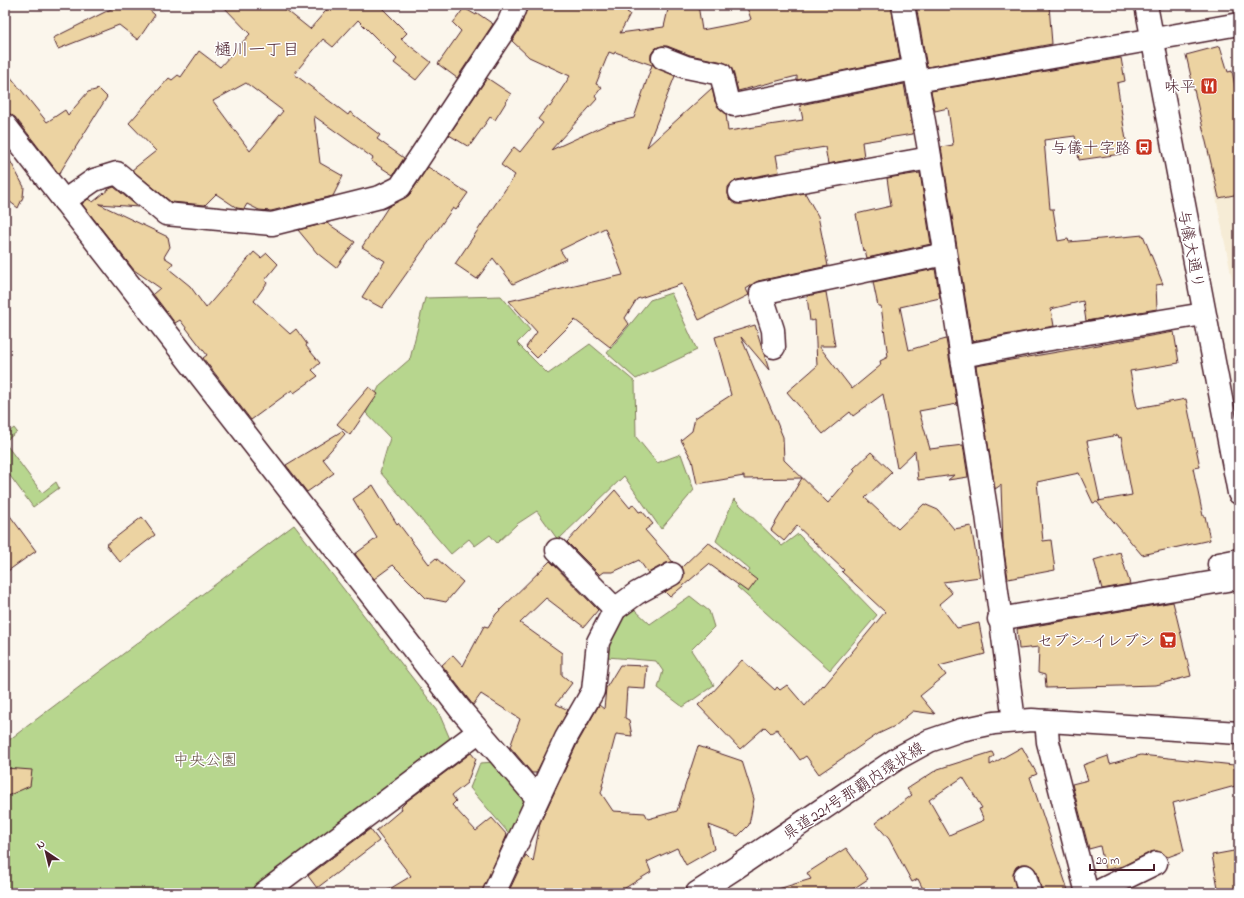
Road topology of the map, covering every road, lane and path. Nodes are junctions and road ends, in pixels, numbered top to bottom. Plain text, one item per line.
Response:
1 (516, 5) edge
2 (903, 5) edge
3 (1146, 5) edge
4 (1239, 24) edge
5 (1152, 40) junction
6 (663, 58) dead end
7 (916, 75) junction
8 (5, 124) edge
9 (930, 158) junction
10 (740, 192) dead end
11 (64, 201) junction
12 (945, 254) junction
13 (1204, 314) junction
14 (774, 347) dead end
15 (962, 356) junction
16 (1239, 493) edge
17 (557, 550) dead end
18 (672, 574) dead end
19 (1239, 578) edge
20 (615, 609) junction
21 (999, 619) junction
22 (1014, 721) junction
23 (1046, 721) junction
24 (478, 732) junction
25 (1239, 733) edge
26 (538, 798) junction
27 (1156, 864) dead end
28 (264, 893) edge
29 (494, 893) edge
30 (697, 893) edge
31 (1088, 893) edge
32 (1098, 893) edge

1 - 11 main road
2 - 7 main road
3 - 5 main road, 与儀大通り
4 - 5 main road
5 - 7 main road
5 - 13 main road, 与儀大通り
6 - 7 main road
7 - 9 main road
8 - 11 main road
9 - 10 main road
9 - 12 main road
11 - 24 main road
12 - 14 main road
12 - 15 main road
13 - 15 main road
13 - 16 main road, 与儀大通り
15 - 21 main road
17 - 20 main road
18 - 20 main road
19 - 21 main road
20 - 26 main road
21 - 22 main road
22 - 23 main road, 県道221号那覇内環状線
22 - 30 main road, 県道221号那覇内環状線
23 - 25 main road, 県道221号那覇内環状線
23 - 31 main road
24 - 26 main road
24 - 28 main road
26 - 29 main road
27 - 32 main road

